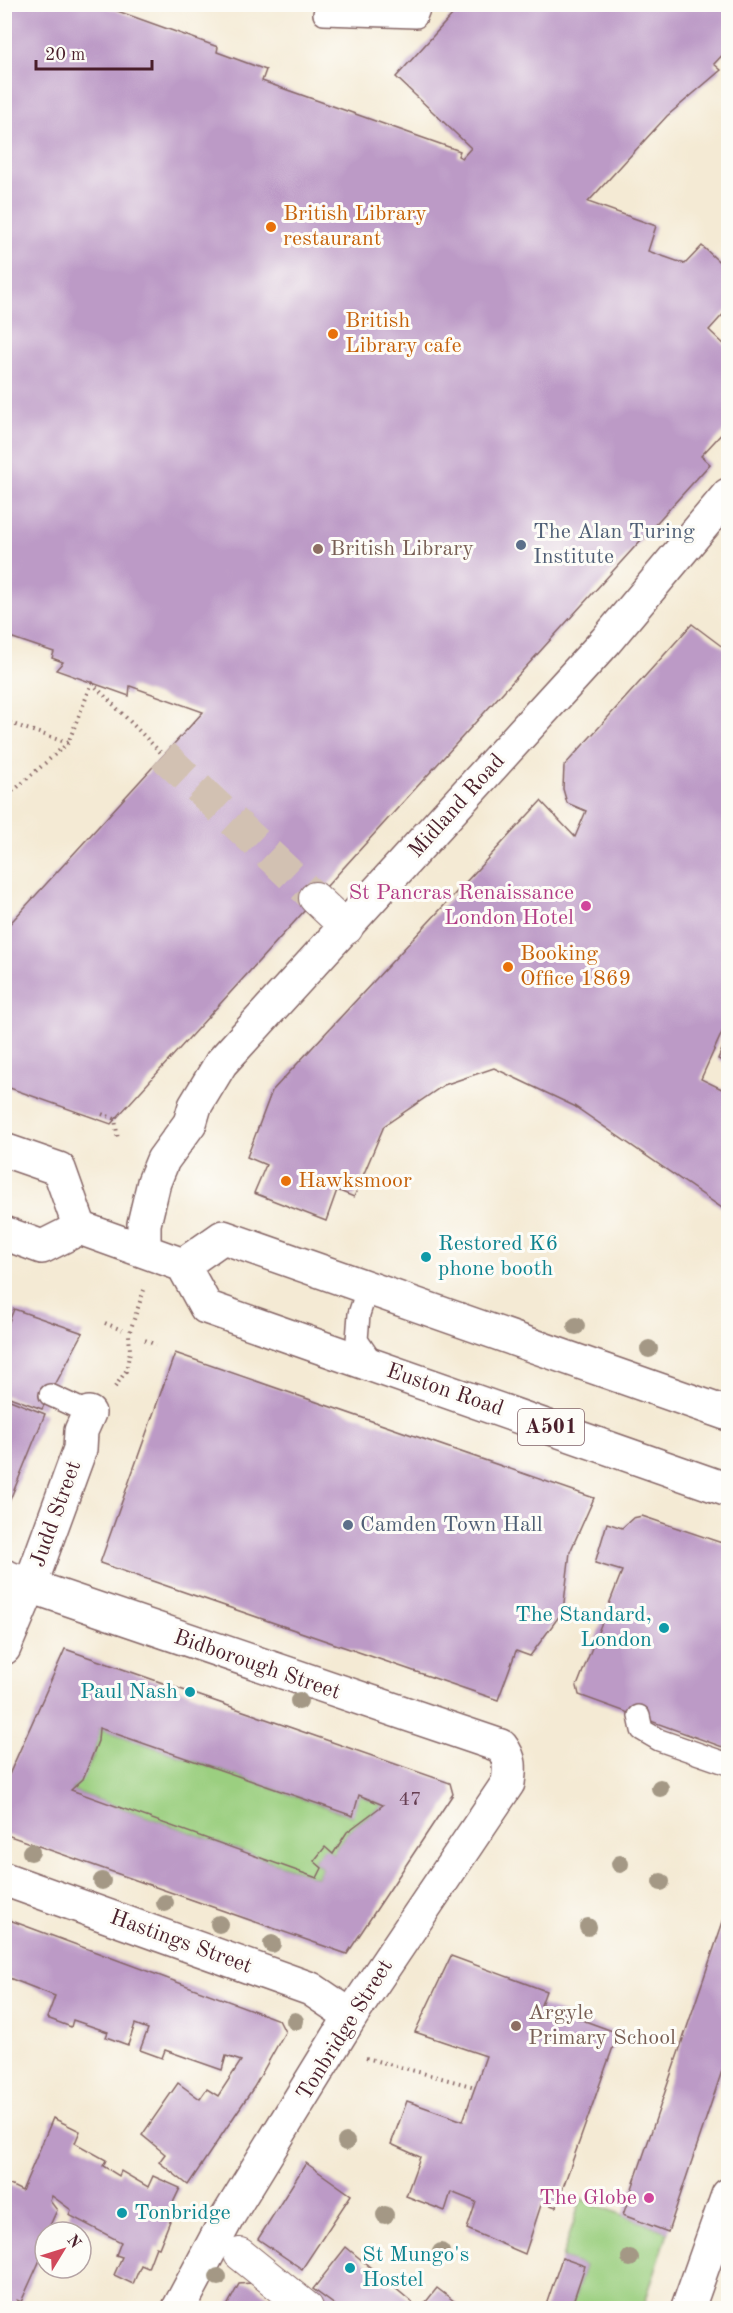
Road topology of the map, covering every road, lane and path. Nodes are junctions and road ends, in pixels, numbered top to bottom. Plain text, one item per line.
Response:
1 (421, 4) edge
2 (324, 14) dead end
3 (729, 495) edge
4 (4, 721) edge
5 (68, 743) junction
6 (163, 755) tunnel mouth
7 (4, 799) edge
8 (315, 898) tunnel mouth
9 (347, 928) junction
10 (102, 1114) dead end
11 (118, 1140) dead end
12 (4, 1150) edge
13 (80, 1228) junction
14 (4, 1233) edge
15 (144, 1250) junction
16 (183, 1265) junction
17 (368, 1287) junction
18 (105, 1323) dead end
19 (122, 1330) dead end
20 (145, 1340) dead end
21 (156, 1345) dead end
22 (374, 1365) junction
23 (126, 1371) dead end
24 (50, 1395) dead end
25 (89, 1413) joint
26 (729, 1414) edge
27 (729, 1490) edge
28 (17, 1581) edge
29 (4, 1648) edge
30 (639, 1716) dead end
31 (508, 1755) joint
32 (729, 1764) edge
33 (4, 1879) edge
34 (351, 2016) junction
35 (363, 2056) dead end
36 (475, 2087) dead end
37 (729, 2195) edge
38 (240, 2254) dead end
39 (179, 2308) edge
40 (307, 2308) edge
41 (688, 2308) edge

1 - 2 lane
3 - 9 main road, Midland Road
4 - 5 path
5 - 6 path
5 - 7 path
8 - 9 street
9 - 15 main road, Midland Road
10 - 11 path
12 - 13 main road
13 - 14 main road
13 - 15 main road
15 - 16 main road
15 - 23 path
16 - 17 main road
16 - 22 main road, Euston Road / A501
17 - 22 lane
17 - 26 main road
18 - 19 path
20 - 21 path
22 - 27 main road, Euston Road / A501
24 - 25 lane
25 - 28 main road, Judd Street
28 - 29 main road, Judd Street
28 - 31 main road, Bidborough Street
30 - 32 lane
31 - 34 main road, Tonbridge Street
33 - 34 main road, Hastings Street
34 - 39 main road, Tonbridge Street
35 - 36 path
37 - 41 main road
38 - 40 street

